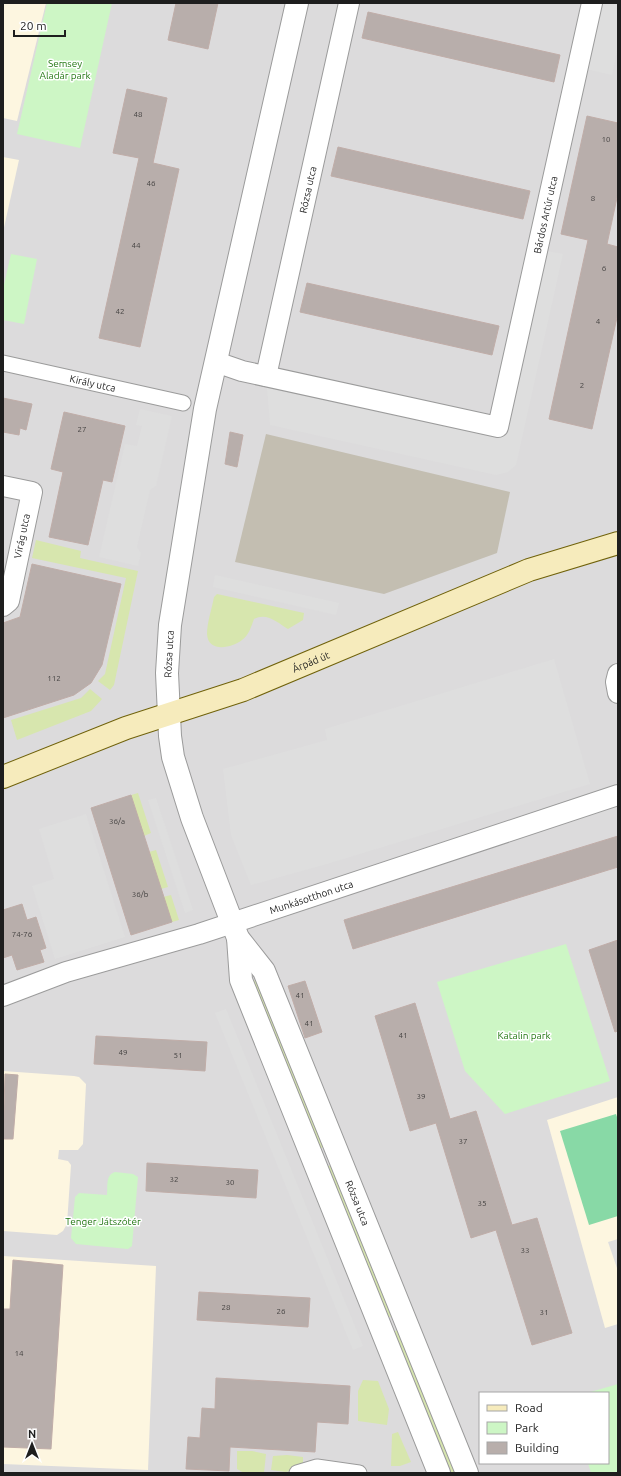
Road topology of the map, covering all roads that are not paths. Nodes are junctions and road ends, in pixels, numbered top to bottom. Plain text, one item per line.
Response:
1 (297, 3) edge
2 (349, 3) edge
3 (592, 3) edge
4 (216, 362) junction
5 (3, 363) edge
6 (266, 376) junction
7 (183, 404) dead end
8 (3, 486) edge
9 (618, 543) edge
10 (3, 606) edge
11 (618, 674) edge
12 (618, 693) edge
13 (168, 715) junction
14 (3, 777) edge
15 (618, 795) edge
16 (235, 930) junction
17 (3, 996) edge
18 (297, 1473) edge
19 (359, 1473) edge
20 (439, 1473) edge
21 (467, 1473) edge

1 - 4 street, Rózsa utca
2 - 6 street, Rózsa utca
3 - 6 street, Bárdos Artúr utca
4 - 6 street
4 - 13 street, Rózsa utca
5 - 7 street, Király utca
8 - 10 street, Virág utca
9 - 13 main road, Árpád út
11 - 12 street
13 - 14 main road, Árpád út
13 - 16 street, Rózsa utca
15 - 16 street, Munkásotthon utca
16 - 17 street, Munkásotthon utca
16 - 20 street, Rózsa utca
16 - 21 street, Rózsa utca
18 - 19 street

